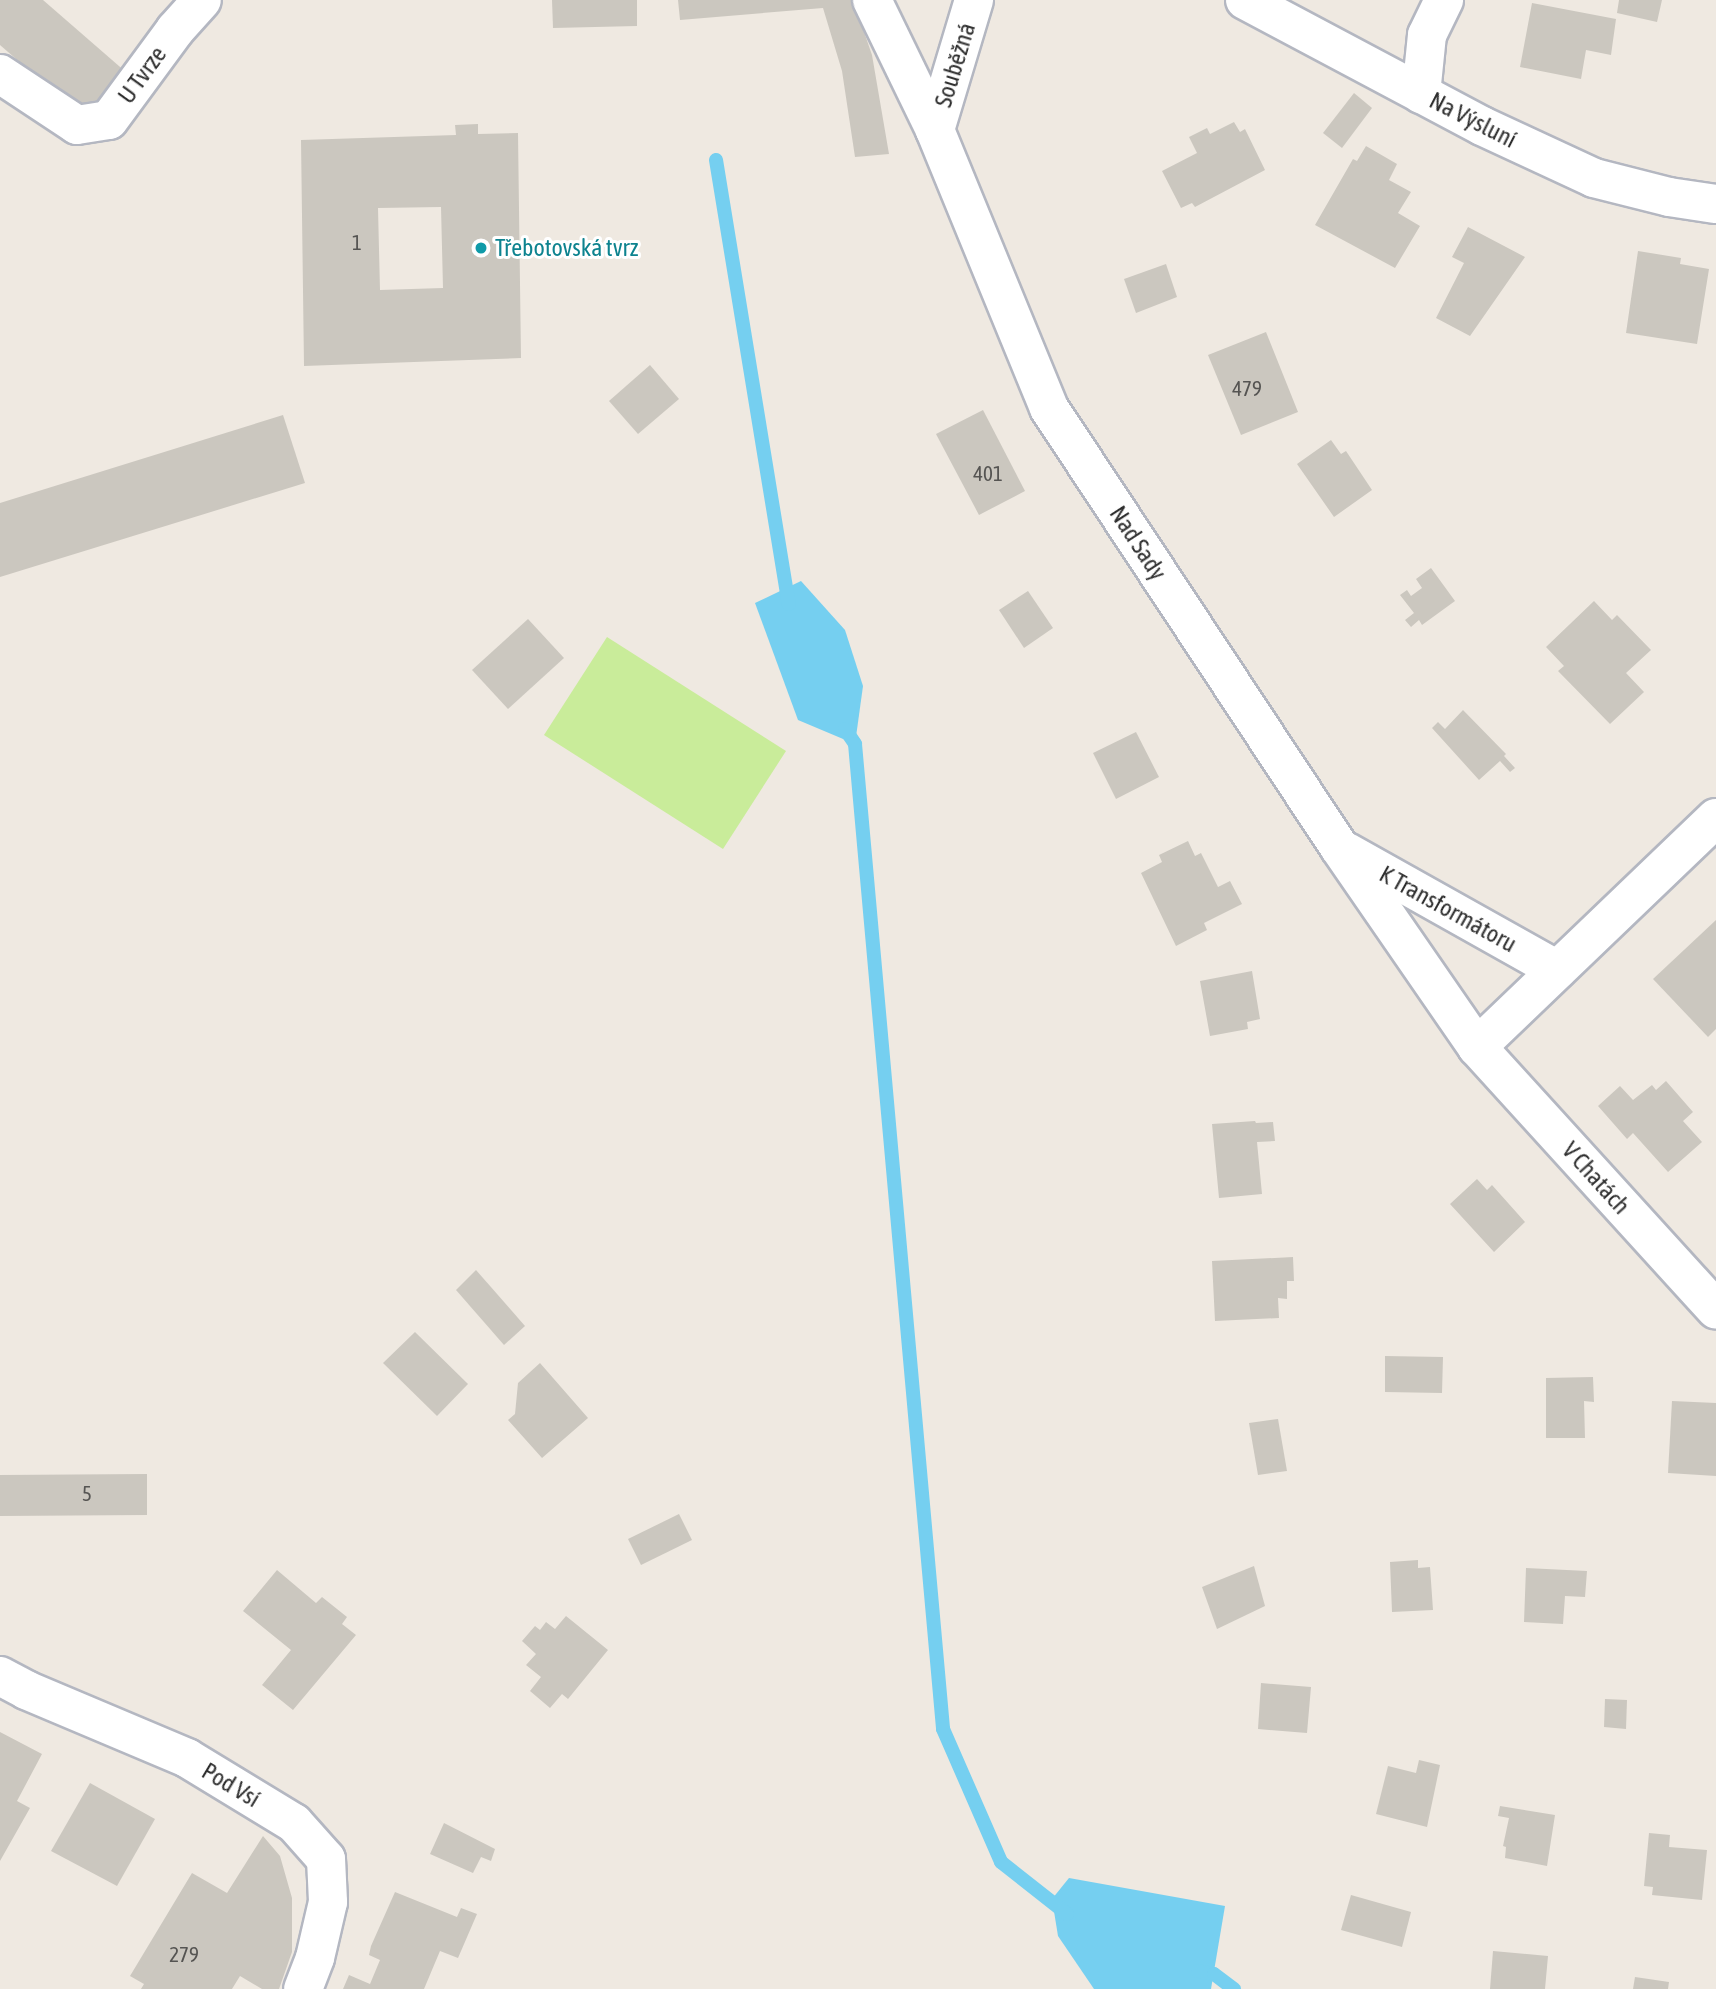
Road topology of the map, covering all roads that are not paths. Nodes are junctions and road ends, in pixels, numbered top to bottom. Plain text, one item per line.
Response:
1 (202, 0) edge
2 (872, 0) edge
3 (974, 0) edge
4 (1245, 0) edge
5 (1444, 0) edge
6 (0, 74) edge
7 (1421, 94) junction
8 (935, 130) junction
9 (1716, 204) edge
10 (1716, 818) edge
11 (1339, 847) junction
12 (1557, 970) junction
13 (1477, 1047) junction
14 (1716, 1310) edge
15 (0, 1676) edge
16 (303, 1989) edge

1 - 6 street, U Tvrze
2 - 8 street, Nad Sady
3 - 8 street, Souběžná
4 - 7 street, Na Výsluní
5 - 7 street
7 - 9 street, Na Výsluní
8 - 11 street, Nad Sady
10 - 12 street
11 - 12 street, K Transformátoru
11 - 13 street, Nad Sady
12 - 13 street
13 - 14 street, V Chatách
15 - 16 street, Pod Vsí

